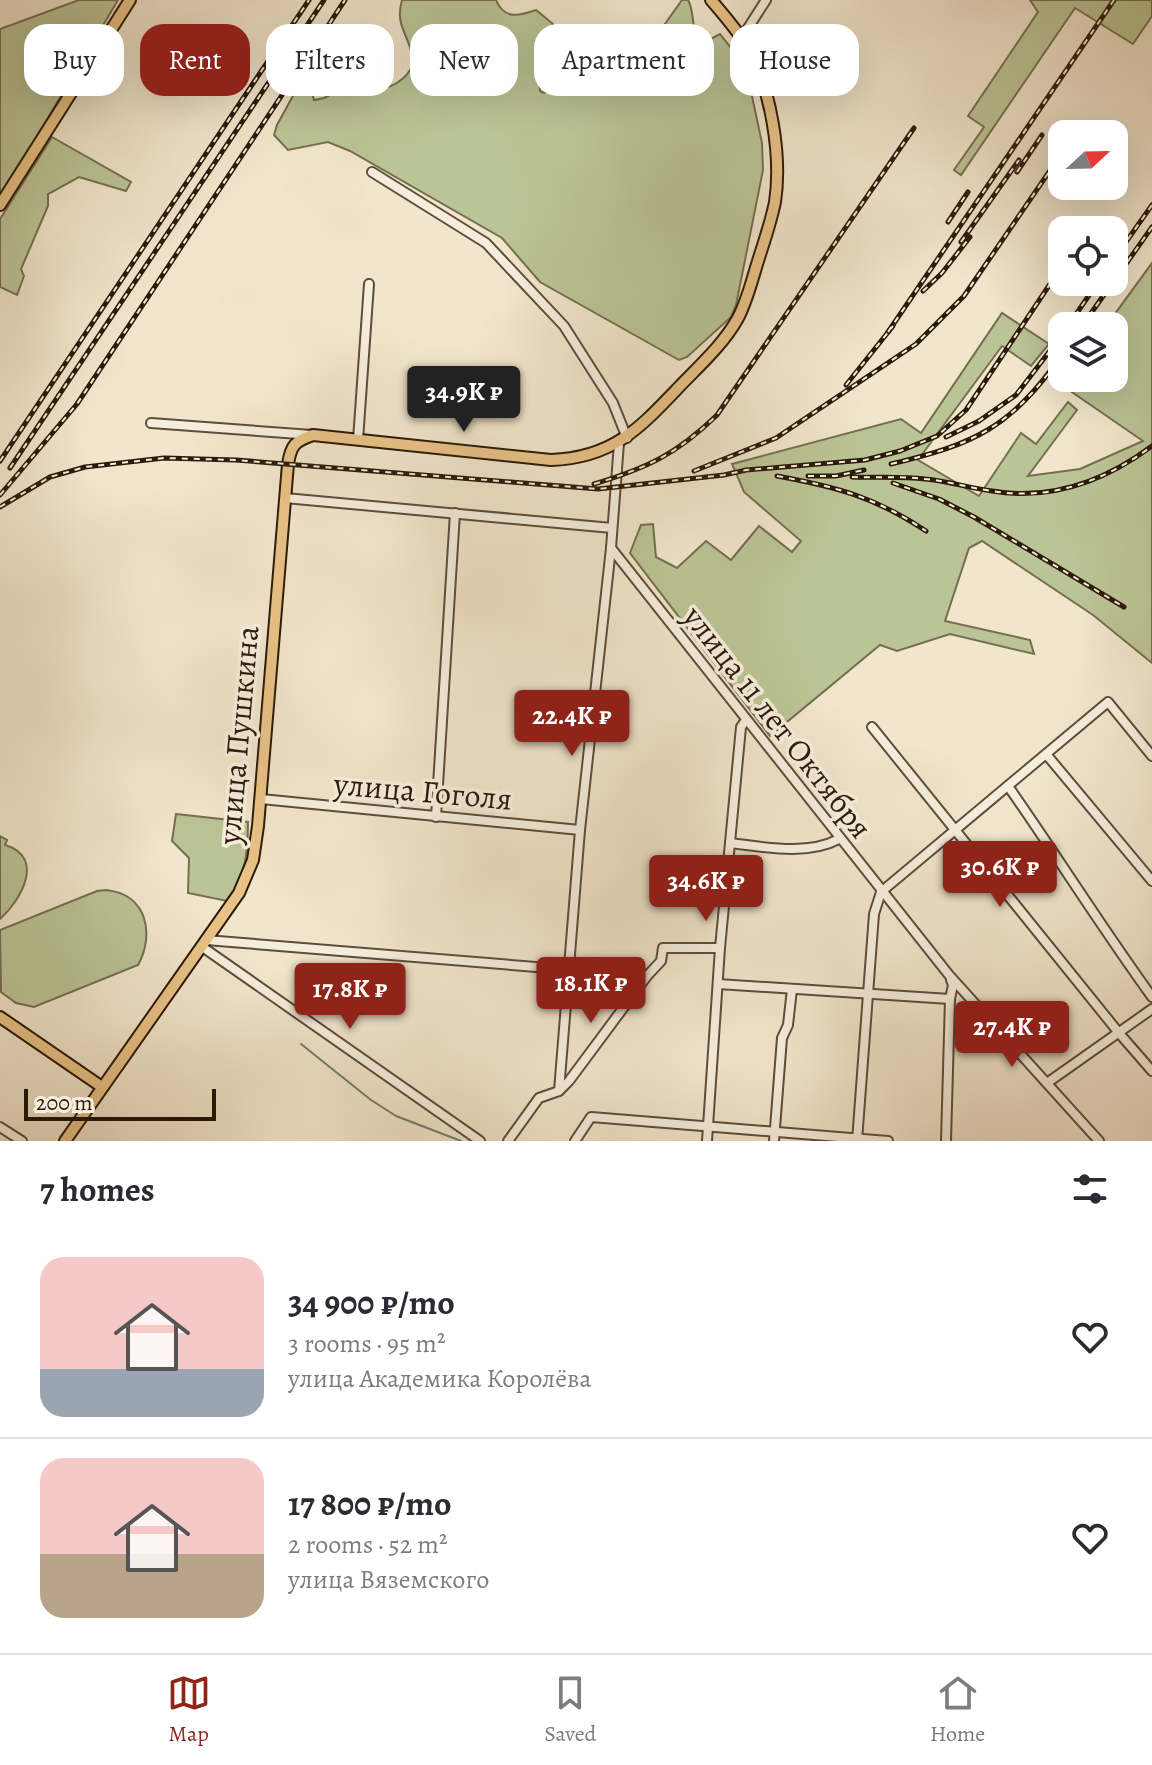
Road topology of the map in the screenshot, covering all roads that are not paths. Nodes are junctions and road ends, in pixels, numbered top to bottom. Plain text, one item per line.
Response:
1 (130, 0) edge
2 (711, 0) edge
3 (766, 0) edge
4 (751, 24) edge
5 (730, 25) edge
6 (766, 96) edge
7 (372, 172) dead end
8 (0, 205) edge
9 (369, 284) dead end
10 (151, 423) dead end
11 (279, 432) junction
12 (313, 435) junction
13 (358, 440) junction
14 (623, 440) junction
15 (291, 448) junction
16 (285, 498) junction
17 (455, 513) junction
18 (612, 528) junction
19 (611, 548) junction
20 (746, 720) junction
21 (872, 727) dead end
22 (1046, 754) junction
23 (1152, 756) edge
24 (1008, 786) junction
25 (261, 799) junction
26 (436, 817) junction
27 (957, 829) junction
28 (580, 830) junction
29 (839, 839) junction
30 (730, 843) junction
31 (1152, 881) edge
32 (881, 892) junction
33 (204, 943) junction
34 (720, 948) junction
35 (568, 970) junction
36 (949, 975) junction
37 (647, 976) junction
38 (718, 984) junction
39 (792, 989) junction
40 (867, 995) junction
41 (1152, 997) edge
42 (950, 999) junction
43 (1152, 1009) edge
44 (0, 1017) edge
45 (1119, 1033) junction
46 (1152, 1071) edge
47 (1047, 1083) junction
48 (102, 1087) junction
49 (559, 1091) junction
50 (0, 1127) edge
51 (708, 1129) junction
52 (774, 1136) edge
53 (858, 1140) edge
54 (22, 1141) edge
55 (65, 1141) edge
56 (480, 1141) edge
57 (508, 1141) edge
58 (575, 1141) edge
59 (707, 1141) edge
60 (888, 1141) edge
61 (946, 1141) edge
62 (1099, 1141) edge

1 - 8 main road
2 - 5 main road
3 - 4 street
6 - 14 main road
7 - 14 street
9 - 13 street
10 - 11 street
11 - 12 street
11 - 15 street
12 - 13 main road
12 - 15 main road
13 - 14 main road
14 - 18 street
15 - 16 main road, улица Пушкина
16 - 17 street
16 - 25 main road, улица Пушкина
17 - 18 street
17 - 26 street
18 - 19 street
19 - 20 street, улица 11 лет Октября
19 - 28 street
20 - 29 street, улица 11 лет Октября
20 - 30 street
21 - 27 street
22 - 23 street
22 - 24 street
22 - 31 street
24 - 27 street
24 - 41 street
25 - 26 street, улица Гоголя
25 - 33 main road, улица Пушкина
26 - 28 street, улица Гоголя
27 - 32 street
27 - 45 street
28 - 35 street
29 - 30 street
29 - 32 street, улица 11 лет Октября
30 - 34 street
32 - 36 street, улица 11 лет Октября
32 - 40 street
33 - 35 street
33 - 48 main road, улица Пушкина
33 - 56 street
34 - 37 street
34 - 38 street
35 - 37 street
35 - 49 street
36 - 42 street
36 - 47 street, улица 11 лет Октября
37 - 49 street
38 - 39 street
38 - 51 street
39 - 40 street
39 - 52 street
40 - 42 street
40 - 53 street
42 - 61 street
43 - 45 street
44 - 48 main road
45 - 46 street
45 - 47 street
47 - 62 street, улица 11 лет Октября
48 - 55 main road, улица Пушкина
49 - 57 street
50 - 54 street
51 - 52 street
51 - 58 street
51 - 59 street
52 - 53 street
53 - 60 street

